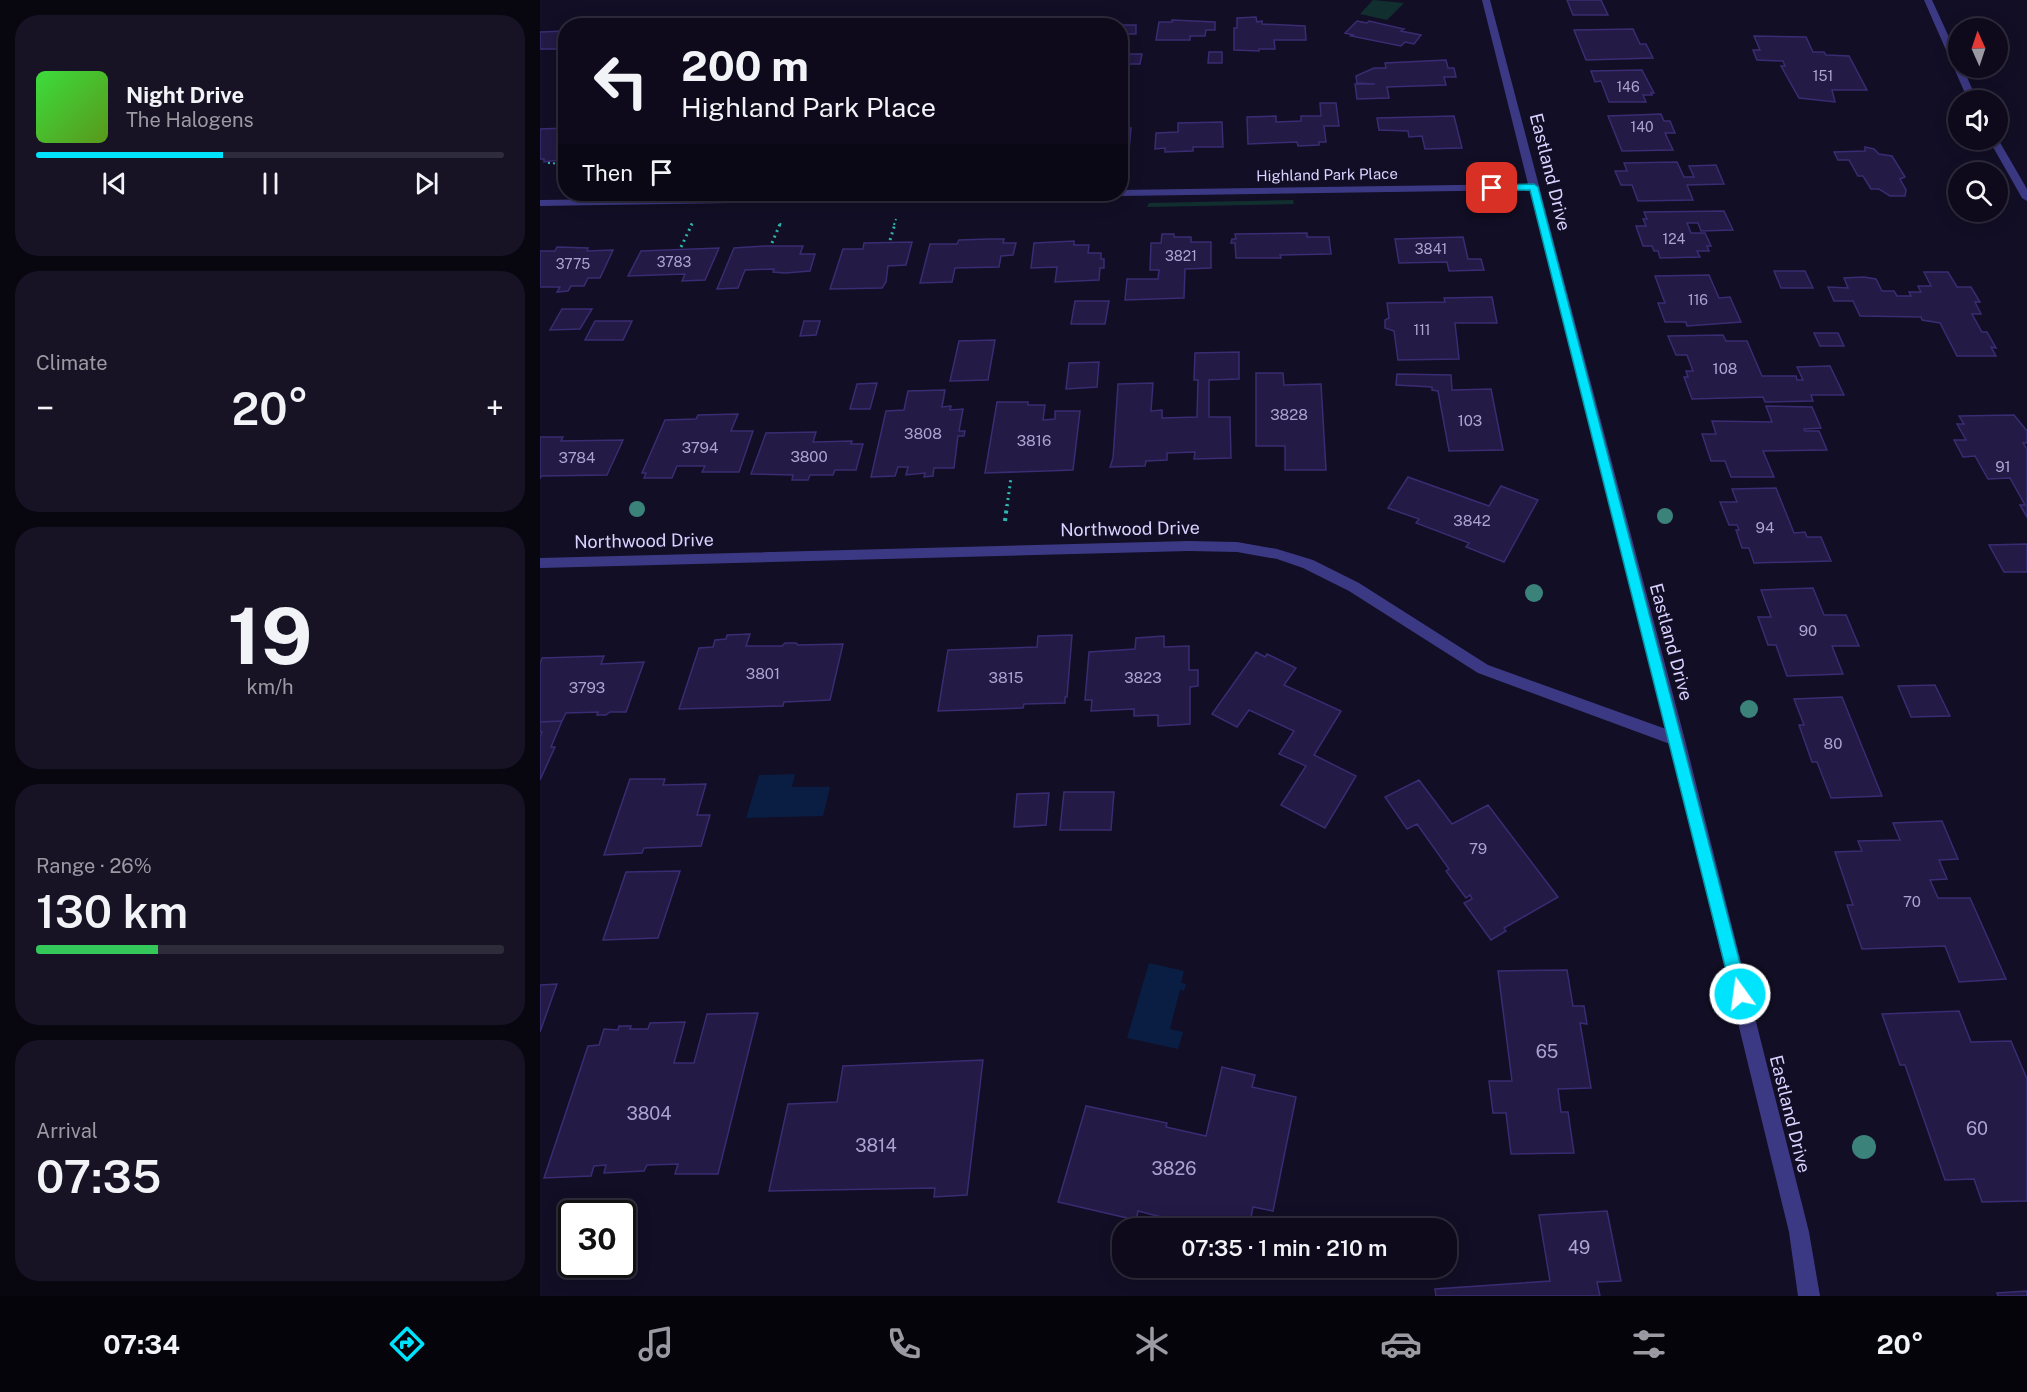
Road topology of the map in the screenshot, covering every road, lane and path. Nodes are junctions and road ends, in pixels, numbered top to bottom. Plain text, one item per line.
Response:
1 (1486, 0) edge
2 (1928, 0) edge
3 (1968, 90) edge
4 (2000, 150) edge
5 (548, 163) dead end
6 (558, 164) edge
7 (1534, 187) junction
8 (1128, 193) edge
9 (2027, 198) edge
10 (666, 201) edge
11 (540, 203) edge
12 (898, 213) dead end
13 (783, 215) dead end
14 (695, 217) dead end
15 (890, 240) dead end
16 (772, 243) dead end
17 (681, 247) dead end
18 (1011, 478) dead end
19 (1005, 521) dead end
20 (540, 563) edge
21 (1677, 740) junction
22 (1809, 1296) edge

1 - 7 street, Eastland Drive
2 - 3 street
4 - 9 street
5 - 6 path
7 - 8 street, Highland Park Place
7 - 21 street, Eastland Drive
10 - 11 street
12 - 15 path
13 - 16 path
14 - 17 path
18 - 19 path
20 - 21 street, Northwood Drive
21 - 22 street, Eastland Drive

